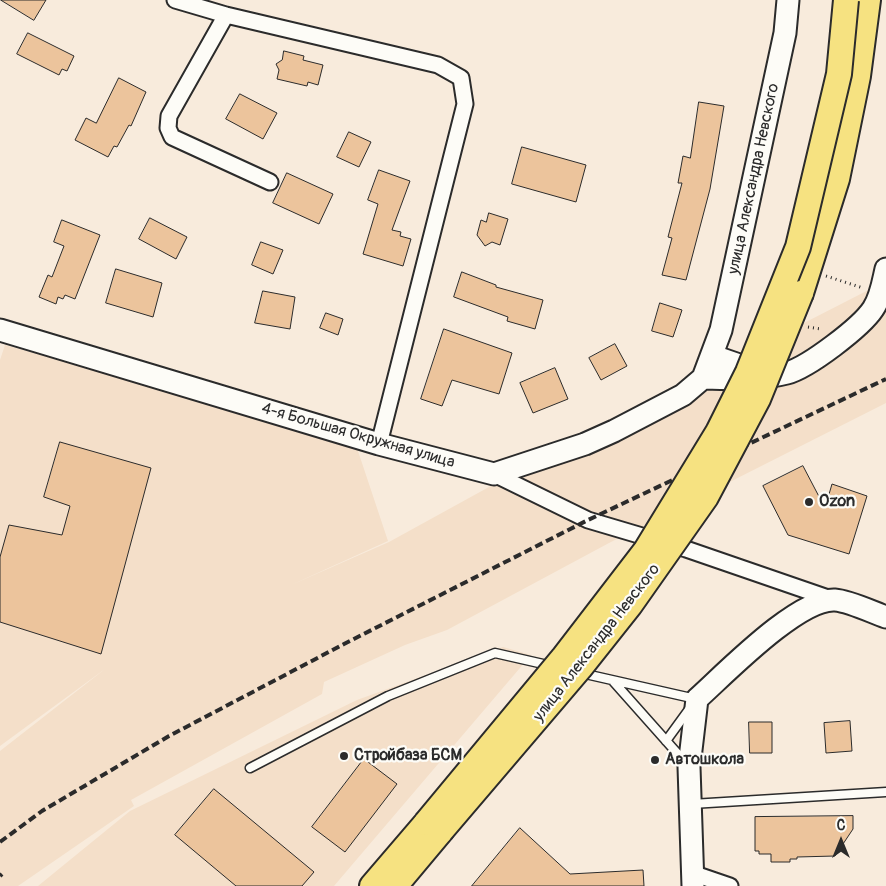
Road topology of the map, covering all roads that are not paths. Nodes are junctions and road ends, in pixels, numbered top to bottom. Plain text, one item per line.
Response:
1 (175, 0) edge
2 (788, 0) edge
3 (846, 0) edge
4 (868, 0) edge
5 (226, 15) junction
6 (270, 182) dead end
7 (886, 268) edge
8 (0, 330) edge
9 (713, 356) junction
10 (816, 356) junction
11 (703, 378) junction
12 (379, 444) junction
13 (494, 474) junction
14 (834, 600) junction
15 (886, 617) edge
16 (613, 681) junction
17 (696, 699) junction
18 (666, 741) junction
19 (689, 767) junction
20 (250, 768) dead end
21 (886, 792) edge
22 (690, 804) junction
23 (434, 827) junction
24 (692, 880) edge
25 (372, 886) edge
26 (395, 886) edge
27 (730, 886) edge

1 - 5 street
2 - 9 street, улица Александра Невского
3 - 23 main road, bridge
4 - 23 main road, улица Александра Невского, bridge
5 - 6 street
5 - 12 street
7 - 10 street
8 - 12 street, 4-я Большая Окружная улица
9 - 10 street
9 - 11 street, улица Александра Невского
10 - 11 street
11 - 13 street
12 - 13 street, 4-я Большая Окружная улица
13 - 14 street
14 - 15 street
14 - 17 street
16 - 17 lane
16 - 18 lane
16 - 20 lane
17 - 18 lane
17 - 19 street
18 - 19 lane
19 - 22 street
21 - 22 lane
22 - 24 street
23 - 25 main road
23 - 26 main road, улица Александра Невского
24 - 27 street

